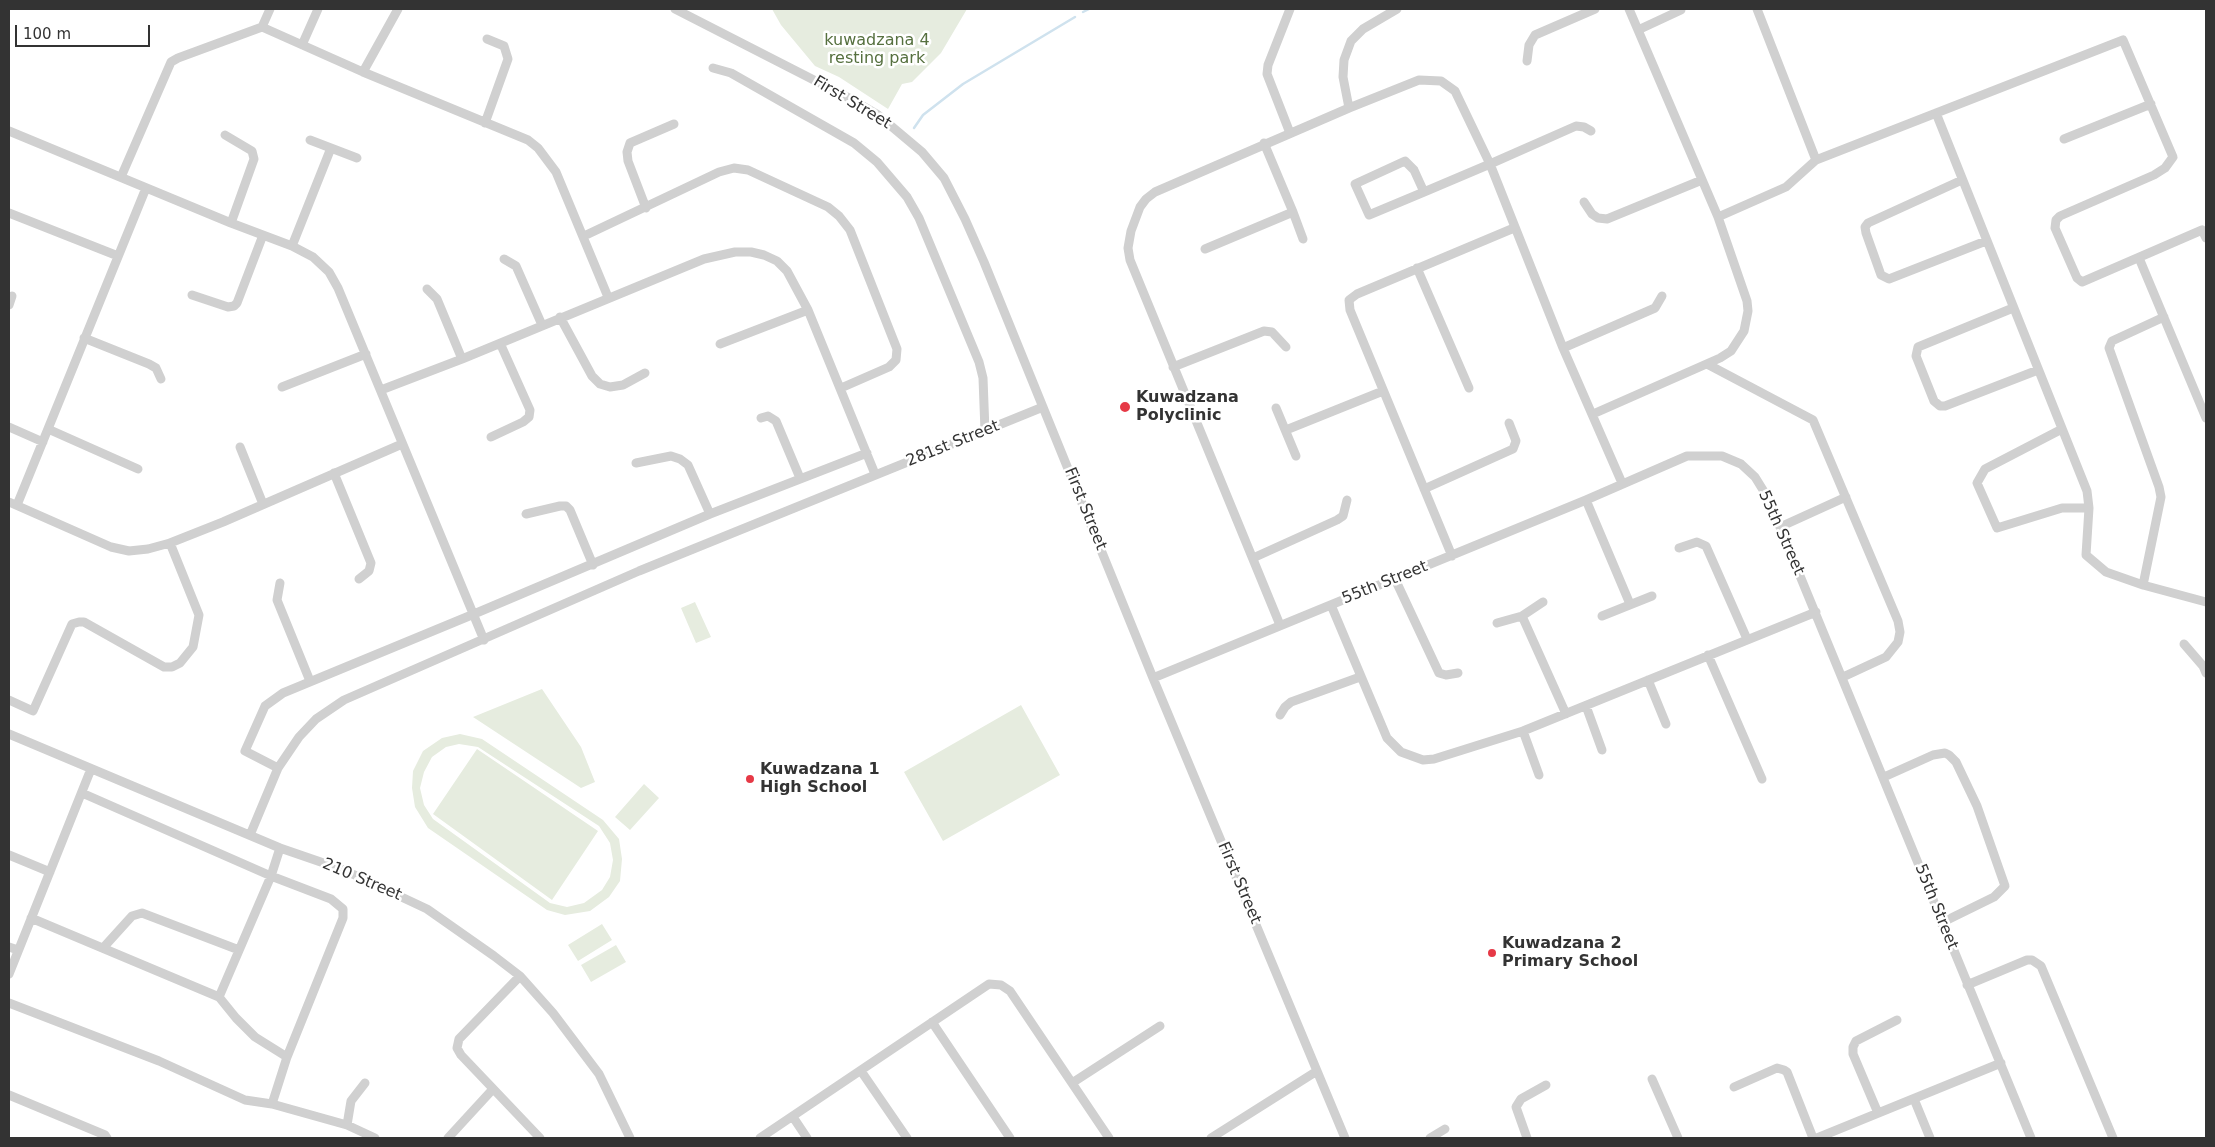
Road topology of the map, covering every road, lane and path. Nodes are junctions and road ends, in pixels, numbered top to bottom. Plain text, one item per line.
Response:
1 (270, 9) edge
2 (318, 9) edge
3 (398, 9) edge
4 (675, 9) edge
5 (1290, 9) edge
6 (1397, 9) edge
7 (1595, 9) edge
8 (1629, 9) edge
9 (1757, 9) edge
10 (1681, 10) edge
11 (262, 27) junction
12 (1638, 30) junction
13 (487, 39) dead end
14 (302, 45) junction
15 (1527, 60) dead end
16 (713, 68) dead end
17 (363, 72) junction
18 (2151, 104) junction
19 (1349, 108) junction
20 (1936, 114) junction
21 (485, 123) junction
22 (674, 124) dead end
23 (9, 131) edge
24 (1591, 131) dead end
25 (1290, 133) junction
26 (225, 135) dead end
27 (2064, 139) dead end
28 (310, 140) dead end
29 (1264, 143) junction
30 (331, 148) junction
31 (357, 158) dead end
32 (1816, 160) junction
33 (1490, 164) junction
34 (121, 177) junction
35 (1702, 180) junction
36 (1962, 180) junction
37 (146, 188) junction
38 (1424, 192) junction
39 (1584, 202) dead end
40 (646, 208) junction
41 (1293, 212) junction
42 (9, 214) edge
43 (1718, 217) junction
44 (231, 223) junction
45 (1514, 228) junction
46 (263, 235) junction
47 (584, 236) junction
48 (2206, 238) edge
49 (1303, 239) dead end
50 (1986, 242) junction
51 (292, 246) junction
52 (1205, 249) dead end
53 (118, 256) junction
54 (2139, 258) junction
55 (504, 259) dead end
56 (1417, 268) junction
57 (427, 289) dead end
58 (192, 295) dead end
59 (1662, 296) dead end
60 (608, 297) junction
61 (2013, 308) junction
62 (808, 310) junction
63 (560, 317) junction
64 (2164, 317) junction
65 (542, 324) junction
66 (84, 338) junction
67 (500, 343) junction
68 (720, 344) dead end
69 (1286, 347) dead end
70 (1563, 348) junction
71 (366, 354) junction
72 (462, 359) junction
73 (1707, 364) junction
74 (1173, 367) junction
75 (2038, 370) junction
76 (645, 373) dead end
77 (161, 379) dead end
78 (282, 387) dead end
79 (841, 388) junction
80 (1469, 388) dead end
81 (381, 390) junction
82 (1383, 391) junction
83 (1043, 407) junction
84 (1276, 408) dead end
85 (1593, 414) junction
86 (761, 418) dead end
87 (2206, 418) edge
88 (1509, 423) dead end
89 (9, 427) edge
90 (48, 429) junction
91 (2062, 429) junction
92 (1286, 430) junction
93 (985, 431) junction
94 (491, 436) dead end
95 (42, 442) junction
96 (402, 444) junction
97 (240, 447) dead end
98 (867, 454) junction
99 (1296, 456) dead end
100 (636, 463) dead end
101 (138, 469) dead end
102 (334, 473) junction
103 (875, 474) junction
104 (800, 478) junction
105 (1622, 483) junction
106 (1424, 489) junction
107 (1846, 497) junction
108 (1347, 500) dead end
109 (1586, 500) junction
110 (13, 503) edge
111 (263, 504) junction
112 (2089, 508) junction
113 (526, 514) dead end
114 (710, 514) junction
115 (1780, 527) junction
116 (170, 543) junction
117 (1679, 548) dead end
118 (1452, 556) junction
119 (1253, 558) junction
120 (593, 565) junction
121 (359, 579) dead end
122 (1396, 579) junction
123 (280, 583) dead end
124 (2143, 585) junction
125 (1652, 596) dead end
126 (1542, 602) dead end
127 (2206, 602) edge
128 (1630, 604) junction
129 (1332, 605) junction
130 (1816, 612) junction
131 (474, 614) junction
132 (1522, 616) junction
133 (1602, 616) dead end
134 (1497, 623) dead end
135 (1280, 625) junction
136 (1747, 639) junction
137 (484, 640) junction
138 (2184, 644) dead end
139 (1708, 655) junction
140 (1458, 673) dead end
141 (2206, 673) edge
142 (1360, 677) junction
143 (1843, 677) junction
144 (1153, 678) junction
145 (1648, 680) junction
146 (310, 681) junction
147 (9, 700) edge
148 (1586, 706) junction
149 (1566, 714) junction
150 (1280, 715) dead end
151 (1666, 724) dead end
152 (1523, 731) junction
153 (9, 734) edge
154 (1602, 750) dead end
155 (278, 768) junction
156 (91, 769) junction
157 (1539, 775) dead end
158 (1884, 777) junction
159 (1762, 779) dead end
160 (82, 793) junction
161 (250, 835) junction
162 (280, 848) junction
163 (9, 855) edge
164 (50, 872) junction
165 (272, 876) junction
166 (31, 918) junction
167 (1941, 922) junction
168 (9, 947) edge
169 (103, 948) junction
170 (18, 950) junction
171 (239, 950) junction
172 (9, 974) edge
173 (520, 976) junction
174 (1967, 985) junction
175 (219, 997) junction
176 (9, 1004) edge
177 (1897, 1020) dead end
178 (932, 1022) junction
179 (1160, 1026) dead end
180 (288, 1057) junction
181 (2001, 1063) junction
182 (861, 1071) junction
183 (1317, 1071) junction
184 (1652, 1078) dead end
185 (365, 1083) dead end
186 (1072, 1083) junction
187 (1546, 1085) dead end
188 (1734, 1087) dead end
189 (493, 1089) junction
190 (9, 1095) edge
191 (1914, 1099) junction
192 (272, 1104) junction
193 (1878, 1113) junction
194 (793, 1116) junction
195 (347, 1125) junction
196 (1445, 1129) dead end
197 (107, 1138) edge
198 (375, 1138) edge
199 (448, 1138) edge
200 (540, 1138) edge
201 (630, 1138) edge
202 (760, 1138) edge
203 (807, 1138) edge
204 (907, 1138) edge
205 (1010, 1138) edge
206 (1109, 1138) edge
207 (1211, 1138) edge
208 (1345, 1138) edge
209 (1430, 1138) edge
210 (1527, 1138) edge
211 (1678, 1138) edge
212 (1813, 1138) edge
213 (1817, 1138) edge
214 (1930, 1138) edge
215 (2032, 1138) edge
216 (2113, 1138) edge

1 - 11 street
2 - 14 street
3 - 17 street
4 - 83 street, First Street
5 - 25 street
6 - 19 street
7 - 15 street
8 - 12 street
9 - 32 street
10 - 12 street
11 - 14 street
11 - 34 street
12 - 35 street
13 - 21 street
14 - 17 street
16 - 93 street
17 - 21 street
18 - 20 street
18 - 27 street
18 - 54 street
19 - 25 street
19 - 33 street
20 - 32 street
20 - 36 street
21 - 47 street
22 - 40 street
23 - 34 street
24 - 33 street
25 - 29 street
26 - 44 street
28 - 30 street
29 - 41 street
29 - 74 street
30 - 31 street
30 - 51 street
32 - 43 street
33 - 38 street
33 - 45 street
34 - 37 street
35 - 39 street
35 - 43 street
36 - 50 street
36 - 50 street
37 - 44 street
37 - 53 street
38 - 38 street
40 - 47 street
40 - 79 street
41 - 49 street
41 - 52 street
42 - 53 street
43 - 73 street
44 - 46 street
45 - 56 street
45 - 70 street
46 - 51 street
46 - 58 street
47 - 60 street
48 - 54 street
50 - 61 street
51 - 71 street
53 - 66 street
54 - 64 street
55 - 65 street
56 - 80 street
56 - 82 street
57 - 72 street
59 - 70 street
60 - 62 street
60 - 63 street
61 - 75 street
61 - 75 street
62 - 68 street
62 - 79 street
63 - 65 street
63 - 76 street
64 - 87 street
64 - 124 street
65 - 67 street
66 - 77 street
66 - 90 street
67 - 72 street
67 - 94 street
69 - 74 street
70 - 85 street
71 - 78 street
71 - 81 street
72 - 81 street
73 - 85 street
73 - 107 street
74 - 119 street
75 - 91 street
79 - 98 street
81 - 96 street
82 - 92 street
82 - 106 street
83 - 93 street, 281st Street
83 - 144 street, First Street
84 - 92 street
85 - 105 street
86 - 104 street
88 - 106 street
89 - 95 street
90 - 95 street
90 - 101 street
91 - 112 street
91 - 112 street
92 - 99 street
93 - 103 street, 281st Street
95 - 110 street
96 - 102 street
96 - 131 street
97 - 111 street
98 - 103 street
98 - 104 street
100 - 114 street
102 - 111 street
102 - 121 street
103 - 137 street, 281st Street
104 - 114 street
105 - 109 street, 55th Street
105 - 115 street, 55th Street
106 - 118 street
107 - 115 street
107 - 143 street
108 - 119 street
109 - 118 street, 55th Street
109 - 128 street
110 - 116 street
111 - 116 street
112 - 124 street
113 - 120 street
114 - 120 street
115 - 130 street, 55th Street
116 - 147 street
117 - 136 street
118 - 122 street, 55th Street
119 - 135 street
120 - 131 street
122 - 129 street, 55th Street
122 - 140 street
123 - 146 street
124 - 127 street
125 - 128 street
126 - 132 street
128 - 133 street
129 - 135 street, 55th Street
129 - 142 street
130 - 136 street
130 - 143 street, 55th Street
131 - 137 street
131 - 146 street
132 - 134 street
132 - 149 street
135 - 144 street, 55th Street
136 - 139 street
137 - 155 street, 281st Street
138 - 141 street
139 - 145 street
139 - 159 street
142 - 150 street
142 - 152 street
143 - 158 street, 55th Street
144 - 183 street, First Street
145 - 148 street
145 - 151 street
146 - 155 street
148 - 149 street
148 - 154 street
149 - 152 street
152 - 157 street
153 - 156 street, 210 Street
155 - 161 street, 281st Street
156 - 160 street
156 - 161 street, 210 Street
158 - 167 street, 55th Street
158 - 167 street
160 - 164 street
160 - 165 street
161 - 162 street, 210 Street
162 - 165 street
162 - 173 street, 210 Street
163 - 164 street
164 - 166 street
165 - 171 street
165 - 180 street
166 - 169 street
166 - 170 street
167 - 174 street, 55th Street
168 - 170 street
169 - 171 street
169 - 175 street
170 - 172 street
171 - 175 street
173 - 189 street
173 - 201 street, 210 Street
174 - 181 street, 55th Street
174 - 216 street
175 - 180 street
176 - 192 street
177 - 193 street
178 - 182 street
178 - 186 street
178 - 205 street
179 - 186 street
180 - 192 street
181 - 191 street
181 - 215 street, 55th Street
182 - 194 street
182 - 204 street
183 - 207 street
183 - 208 street, First Street
184 - 211 street
185 - 195 street
186 - 206 street
187 - 210 street
188 - 212 street
189 - 199 street
189 - 200 street
190 - 197 street
191 - 193 street
191 - 214 street
192 - 195 street
193 - 213 street
194 - 202 street
194 - 203 street
195 - 198 street
196 - 209 street

